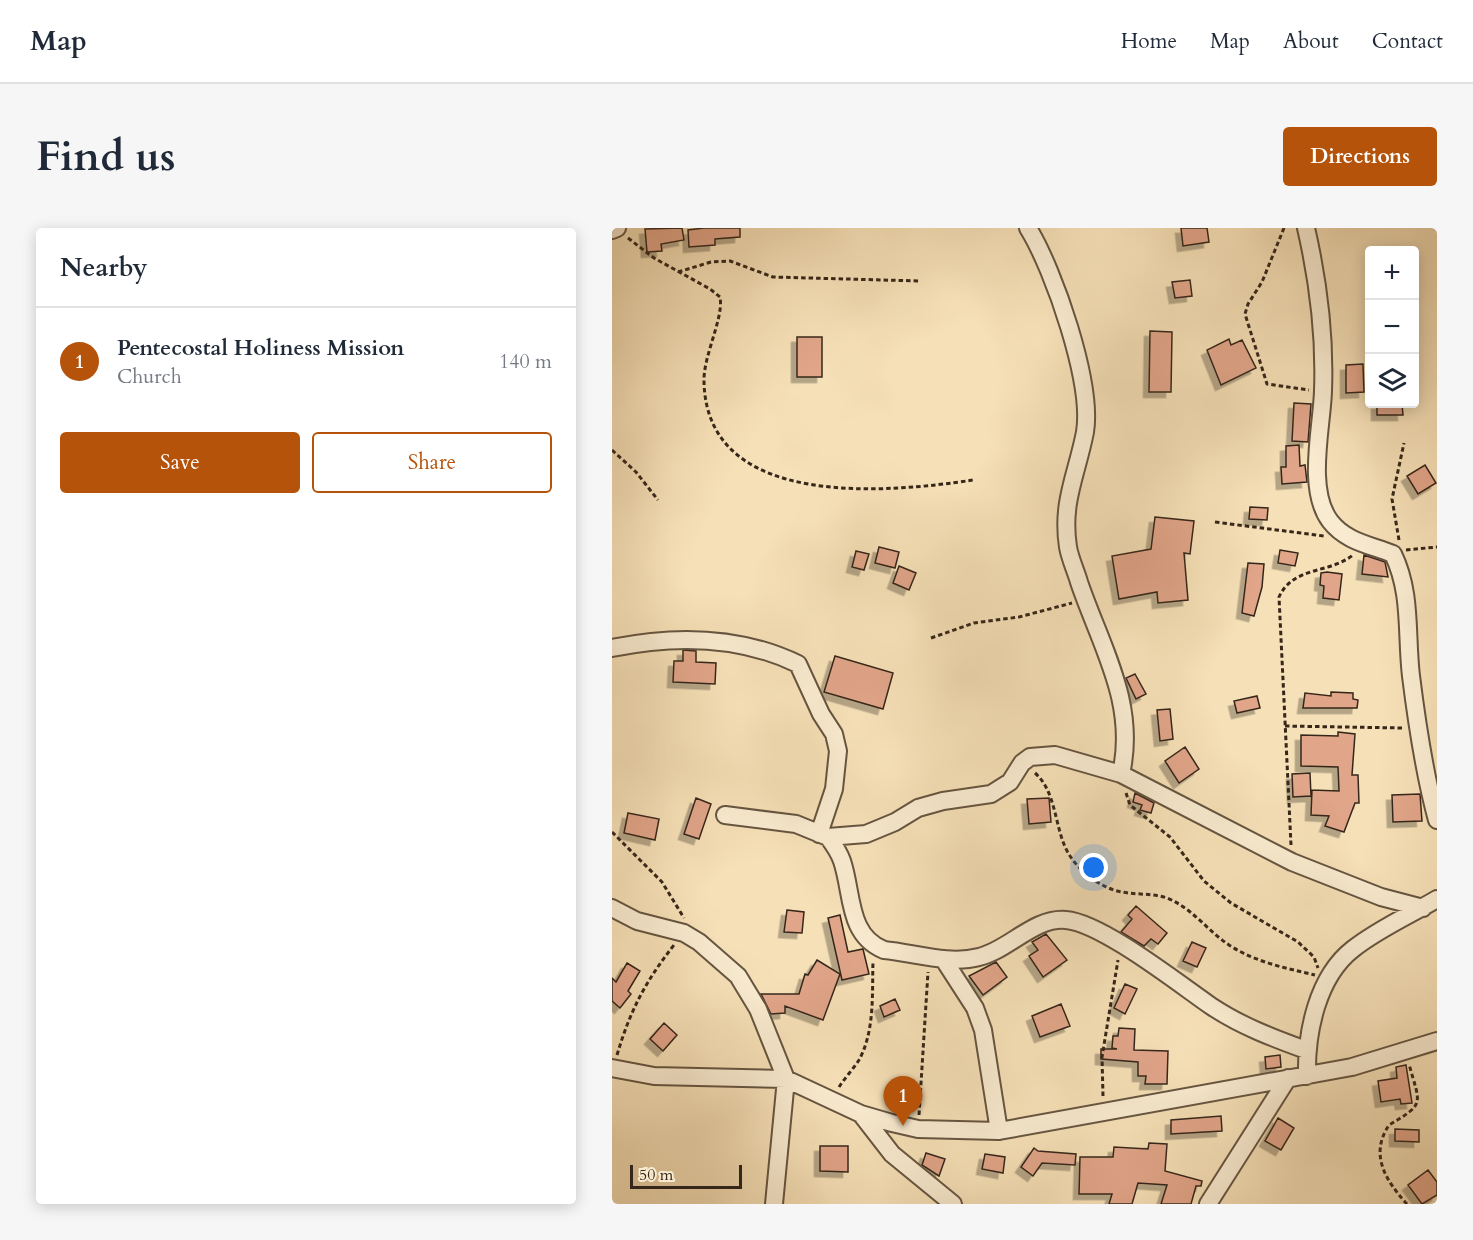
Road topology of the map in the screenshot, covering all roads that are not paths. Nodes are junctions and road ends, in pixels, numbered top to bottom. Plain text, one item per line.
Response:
1 (1028, 228) edge
2 (1306, 228) edge
3 (612, 648) edge
4 (1124, 775) junction
5 (725, 815) dead end
6 (1437, 820) edge
7 (823, 836) junction
8 (1430, 903) edge
9 (612, 908) edge
10 (937, 957) junction
11 (1437, 1041) edge
12 (1306, 1050) junction
13 (612, 1069) edge
14 (1307, 1076) junction
15 (1288, 1078) junction
16 (786, 1079) junction
17 (861, 1114) junction
18 (999, 1131) junction
19 (774, 1204) edge
20 (953, 1204) edge
21 (1208, 1204) edge

1 - 4 street
2 - 6 street
3 - 7 street
4 - 7 street
4 - 8 street
5 - 7 street
7 - 10 street
8 - 12 street
9 - 16 street
10 - 12 street
10 - 18 street
11 - 14 street
12 - 14 street
13 - 16 street
14 - 15 street
15 - 18 street
15 - 21 street
16 - 17 street
16 - 19 street
17 - 18 street
17 - 20 street

